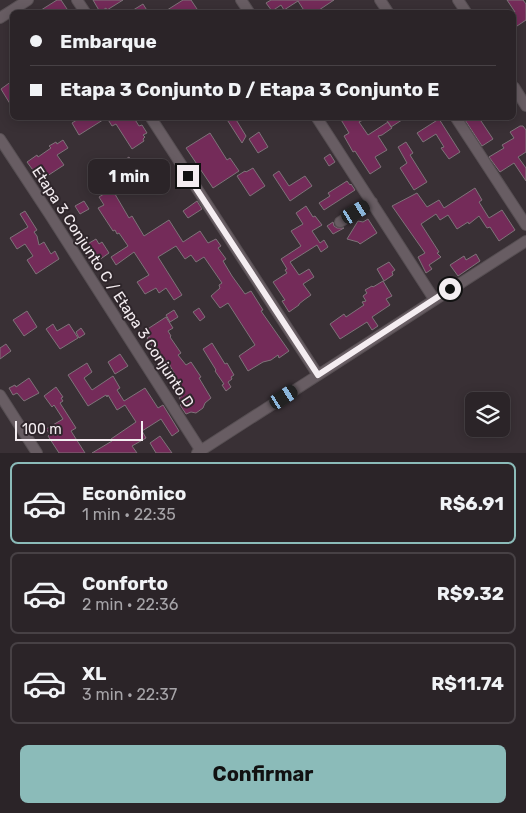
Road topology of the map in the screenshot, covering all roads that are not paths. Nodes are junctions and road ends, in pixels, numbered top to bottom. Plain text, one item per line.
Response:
1 (28, 0) edge
2 (12, 10) edge
3 (516, 90) edge
4 (526, 106) edge
5 (152, 120) edge
6 (318, 120) edge
7 (457, 120) edge
8 (0, 139) edge
9 (372, 202) junction
10 (340, 222) dead end
11 (526, 225) edge
12 (526, 241) edge
13 (434, 299) junction
14 (318, 375) junction
15 (0, 395) edge
16 (199, 452) edge
17 (37, 453) edge

1 - 2 street
3 - 4 street
5 - 14 street
6 - 9 street
7 - 11 street
8 - 16 street, Etapa 3 Conjunto C / Etapa 3 Conjunto D
9 - 10 street
9 - 13 street
12 - 13 street
13 - 14 street
14 - 16 street
15 - 17 street

